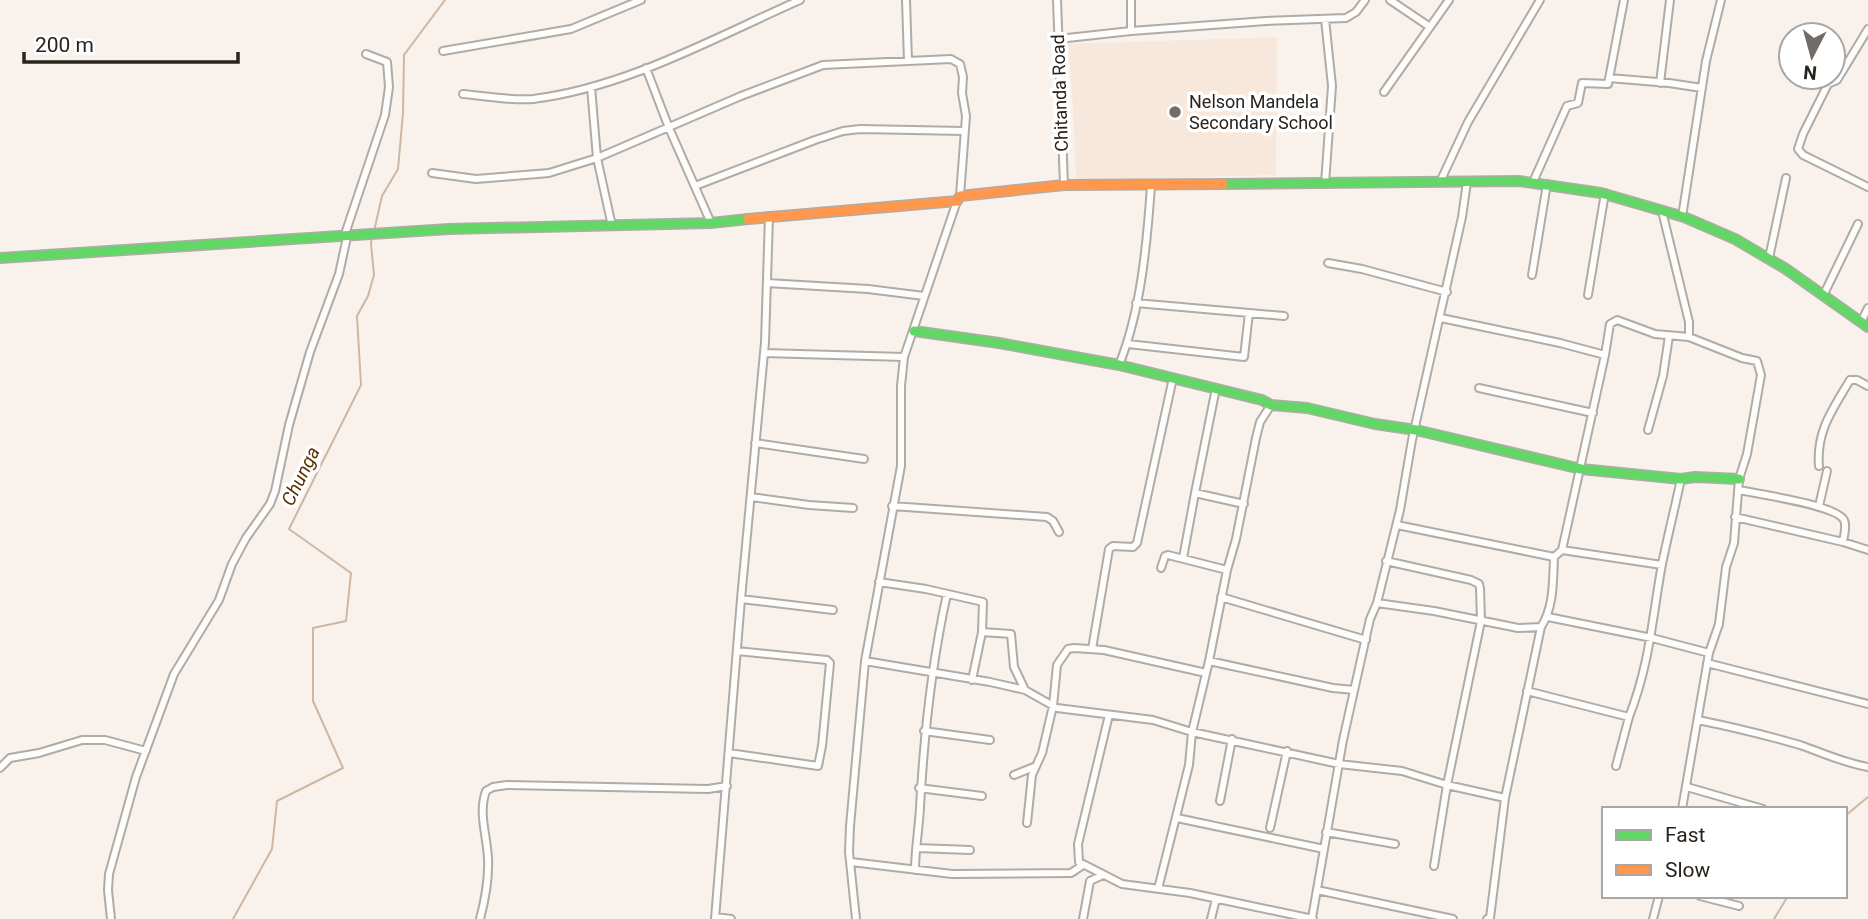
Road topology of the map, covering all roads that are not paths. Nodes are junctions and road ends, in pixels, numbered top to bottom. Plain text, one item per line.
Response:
1 (616, 0) edge
2 (641, 0) edge
3 (800, 0) edge
4 (906, 0) edge
5 (1057, 0) edge
6 (1131, 0) edge
7 (1365, 0) edge
8 (1390, 0) edge
9 (1449, 0) edge
10 (1540, 0) edge
11 (1624, 0) edge
12 (1670, 0) edge
13 (1721, 0) edge
14 (619, 8) junction
15 (1325, 19) junction
16 (1430, 27) junction
17 (1868, 29) edge
18 (1131, 30) junction
19 (1058, 39) junction
20 (443, 51) dead end
21 (366, 54) dead end
22 (908, 61) junction
23 (646, 68) junction
24 (1609, 78) junction
25 (1660, 83) junction
26 (591, 87) junction
27 (1703, 89) junction
28 (1384, 92) dead end
29 (463, 94) dead end
30 (669, 128) junction
31 (964, 131) junction
32 (597, 158) junction
33 (432, 173) dead end
34 (1786, 178) dead end
35 (1440, 182) junction
36 (1467, 182) junction
37 (1533, 182) junction
38 (1325, 184) junction
39 (1547, 184) junction
40 (1064, 185) junction
41 (695, 186) junction
42 (1151, 186) junction
43 (1868, 187) edge
44 (1605, 193) junction
45 (958, 199) junction
46 (1662, 211) junction
47 (769, 216) junction
48 (1682, 217) junction
49 (712, 223) junction
50 (1858, 225) dead end
51 (612, 226) junction
52 (346, 237) junction
53 (0, 258) edge
54 (1769, 258) junction
55 (1328, 263) dead end
56 (1532, 275) dead end
57 (767, 283) junction
58 (1447, 292) junction
59 (1588, 295) dead end
60 (924, 296) junction
61 (1824, 296) junction
62 (1136, 303) junction
63 (1868, 308) edge
64 (1249, 313) junction
65 (1284, 316) dead end
66 (1441, 318) junction
67 (1864, 325) edge
68 (914, 331) junction
69 (1669, 336) junction
70 (1689, 337) junction
71 (1128, 344) junction
72 (764, 353) junction
73 (1605, 355) junction
74 (904, 357) junction
75 (1119, 365) junction
76 (1173, 378) junction
77 (1868, 386) edge
78 (1216, 388) junction
79 (1479, 388) dead end
80 (1271, 405) junction
81 (1593, 413) junction
82 (1416, 430) junction
83 (1648, 430) dead end
84 (755, 443) junction
85 (864, 459) dead end
86 (1819, 467) dead end
87 (1581, 469) junction
88 (1827, 471) dead end
89 (1681, 479) junction
90 (1739, 479) junction
91 (1739, 490) junction
92 (1195, 493) junction
93 (751, 496) junction
94 (1244, 504) junction
95 (892, 506) junction
96 (1819, 506) junction
97 (853, 508) dead end
98 (1735, 517) junction
99 (1397, 524) junction
100 (1059, 532) dead end
101 (1843, 542) junction
102 (1562, 550) junction
103 (1868, 550) edge
104 (1554, 557) junction
105 (1183, 558) junction
106 (1386, 561) junction
107 (1662, 565) junction
108 (1161, 568) dead end
109 (1227, 570) junction
110 (879, 582) junction
111 (947, 594) junction
112 (1221, 597) junction
113 (741, 599) junction
114 (1377, 603) junction
115 (833, 610) dead end
116 (1548, 617) junction
117 (1481, 621) junction
118 (1541, 627) junction
119 (982, 632) junction
120 (1652, 638) junction
121 (1366, 640) junction
122 (1092, 649) junction
123 (737, 651) junction
124 (1709, 653) junction
125 (865, 661) junction
126 (1209, 661) junction
127 (1707, 663) junction
128 (932, 672) junction
129 (1206, 673) junction
130 (972, 680) junction
131 (1025, 690) junction
132 (1354, 690) junction
133 (1527, 691) junction
134 (1868, 704) edge
135 (1053, 706) junction
136 (1109, 715) junction
137 (1629, 717) junction
138 (1698, 720) junction
139 (924, 731) junction
140 (1192, 732) junction
141 (1232, 739) junction
142 (990, 740) dead end
143 (146, 751) junction
144 (1287, 751) junction
145 (729, 753) junction
146 (1339, 764) junction
147 (1616, 765) dead end
148 (1034, 767) junction
149 (1868, 767) edge
150 (0, 768) edge
151 (1014, 775) dead end
152 (1447, 785) junction
153 (727, 786) junction
154 (1687, 787) junction
155 (919, 788) junction
156 (982, 796) dead end
157 (1505, 798) junction
158 (1220, 801) dead end
159 (1682, 807) edge
160 (1756, 807) edge
161 (1177, 818) junction
162 (1027, 822) dead end
163 (1270, 828) dead end
164 (1326, 832) junction
165 (1395, 844) dead end
166 (917, 848) junction
167 (1324, 849) junction
168 (970, 850) dead end
169 (851, 862) junction
170 (1083, 865) junction
171 (1434, 866) dead end
172 (915, 870) junction
173 (1103, 875) junction
174 (1158, 889) junction
175 (1317, 890) junction
176 (1659, 898) edge
177 (1708, 898) edge
178 (1216, 899) junction
179 (1739, 906) dead end
180 (715, 918) edge
181 (1312, 918) edge
182 (111, 919) edge
183 (480, 919) edge
184 (731, 919) edge
185 (856, 919) edge
186 (1083, 919) edge
187 (1211, 919) edge
188 (1453, 919) edge
189 (1491, 919) edge
190 (1653, 919) edge

1 - 14 street
2 - 14 street
3 - 23 street
4 - 22 street
5 - 19 street, Chitanda Road
6 - 18 street
7 - 15 street
8 - 16 street
9 - 16 street
10 - 35 street
11 - 24 street
12 - 25 street
13 - 27 street
14 - 20 street
15 - 18 street
15 - 38 street
16 - 28 street
17 - 43 street
18 - 19 street
19 - 40 street, Chitanda Road
21 - 52 street
22 - 30 street
22 - 31 street
23 - 26 street
23 - 30 street
24 - 25 street
24 - 37 street
25 - 27 street
26 - 29 street
26 - 32 street
27 - 48 street
30 - 32 street
30 - 41 street
31 - 41 street
31 - 45 street
32 - 33 street
32 - 51 street
34 - 54 street
35 - 36 street
35 - 38 street
36 - 37 street
36 - 58 street
37 - 39 street
38 - 42 street
39 - 44 street
39 - 56 street
40 - 42 street
40 - 45 street
41 - 49 street
42 - 62 street
44 - 46 street
44 - 59 street
45 - 47 street
45 - 60 street
46 - 48 street
46 - 70 street
47 - 49 street
47 - 57 street
48 - 54 street
49 - 51 street
50 - 61 street
51 - 52 street
52 - 53 street
52 - 143 street
54 - 61 street
55 - 58 street
57 - 60 street
57 - 72 street
58 - 66 street
60 - 68 street
61 - 67 street
62 - 64 street
62 - 71 street
63 - 67 street
64 - 65 street
64 - 71 street
66 - 73 street
66 - 82 street
68 - 74 street
68 - 75 street
69 - 70 street
69 - 73 street
69 - 83 street
70 - 90 street
71 - 75 street
72 - 74 street
72 - 84 street
73 - 81 street
74 - 95 street
75 - 76 street
76 - 78 street
76 - 122 street
77 - 86 street
78 - 80 street
78 - 92 street
79 - 81 street
80 - 82 street
80 - 94 street
81 - 87 street
82 - 87 street
82 - 99 street
84 - 85 street
84 - 93 street
87 - 89 street
87 - 102 street
88 - 96 street
89 - 90 street
89 - 107 street
90 - 91 street
91 - 96 street
91 - 98 street
92 - 94 street
92 - 105 street
93 - 97 street
93 - 113 street
94 - 109 street
95 - 100 street
95 - 110 street
96 - 101 street
98 - 101 street
98 - 124 street
99 - 104 street
99 - 106 street
101 - 103 street
102 - 104 street
102 - 107 street
104 - 116 street
105 - 108 street
105 - 109 street
106 - 114 street
106 - 117 street
107 - 120 street
109 - 112 street
110 - 111 street
110 - 125 street
111 - 119 street
111 - 128 street
112 - 121 street
112 - 126 street
113 - 115 street
113 - 123 street
114 - 117 street
114 - 121 street
116 - 118 street
116 - 120 street
117 - 118 street
117 - 152 street
118 - 133 street
119 - 130 street
119 - 131 street
120 - 124 street
120 - 137 street
121 - 132 street
122 - 129 street
122 - 135 street
123 - 145 street
123 - 145 street
124 - 127 street
125 - 128 street
125 - 169 street
126 - 129 street
126 - 132 street
127 - 134 street
127 - 138 street
128 - 130 street
128 - 139 street
129 - 140 street
130 - 131 street
131 - 135 street
132 - 146 street
133 - 137 street
133 - 157 street
135 - 136 street
135 - 148 street
136 - 140 street
136 - 170 street
137 - 147 street
138 - 149 street
138 - 154 street
139 - 142 street
139 - 155 street
140 - 141 street
140 - 161 street
141 - 144 street
141 - 158 street
143 - 150 street
143 - 182 street
144 - 146 street
144 - 163 street
145 - 153 street
146 - 152 street
146 - 164 street
148 - 151 street
148 - 162 street
152 - 157 street
152 - 171 street
153 - 180 street
153 - 183 street
154 - 159 street
154 - 160 street
155 - 156 street
155 - 166 street
157 - 189 street
161 - 167 street
161 - 174 street
164 - 165 street
164 - 167 street
166 - 168 street
166 - 172 street
167 - 175 street
169 - 172 street
169 - 185 street
170 - 172 street
170 - 173 street
173 - 174 street
173 - 186 street
174 - 178 street
175 - 181 street
175 - 188 street
176 - 190 street
177 - 179 street
178 - 181 street
178 - 187 street
180 - 184 street

